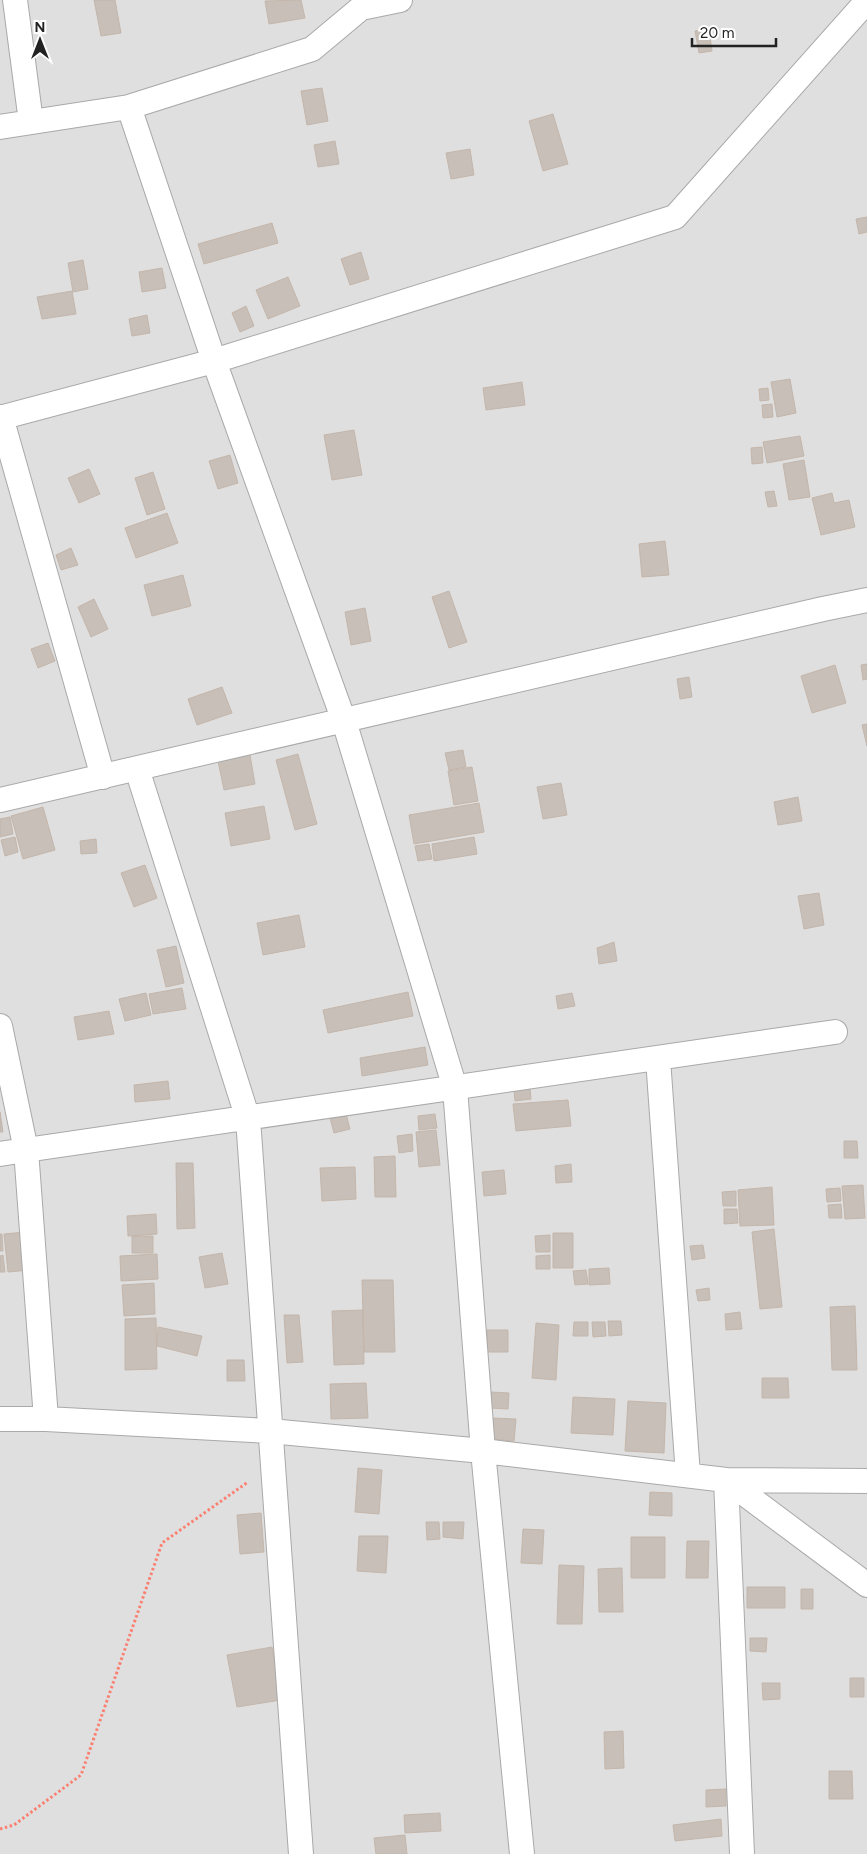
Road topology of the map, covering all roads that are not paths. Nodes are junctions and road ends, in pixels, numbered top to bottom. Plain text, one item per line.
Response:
1 (15, 0) edge
2 (400, 0) edge
3 (867, 1) edge
4 (129, 107) junction
5 (31, 122) junction
6 (0, 127) edge
7 (214, 362) junction
8 (0, 417) edge
9 (867, 600) edge
10 (344, 721) junction
11 (137, 770) junction
12 (103, 777) junction
13 (0, 800) edge
14 (0, 1026) edge
15 (835, 1032) dead end
16 (658, 1059) junction
17 (455, 1088) junction
18 (248, 1119) junction
19 (26, 1150) junction
20 (0, 1154) edge
21 (0, 1419) edge
22 (46, 1419) junction
23 (270, 1431) junction
24 (483, 1451) junction
25 (688, 1475) junction
26 (726, 1480) junction
27 (867, 1481) edge
28 (867, 1585) edge
29 (302, 1854) edge
30 (522, 1854) edge
31 (742, 1854) edge

1 - 5 street
2 - 4 street
3 - 7 street
4 - 5 street
4 - 7 street
5 - 6 street
7 - 8 street
7 - 10 street
8 - 12 street
9 - 10 street
10 - 11 street
10 - 17 street
11 - 12 street
11 - 18 street
12 - 13 street
14 - 19 street
15 - 16 street
16 - 17 street
16 - 25 street
17 - 18 street
17 - 24 street
18 - 19 street
18 - 23 street
19 - 20 street
19 - 22 street
21 - 22 street
22 - 23 street
23 - 24 street
23 - 29 street
24 - 25 street
24 - 30 street
25 - 26 street
26 - 27 street
26 - 28 street
26 - 31 street

